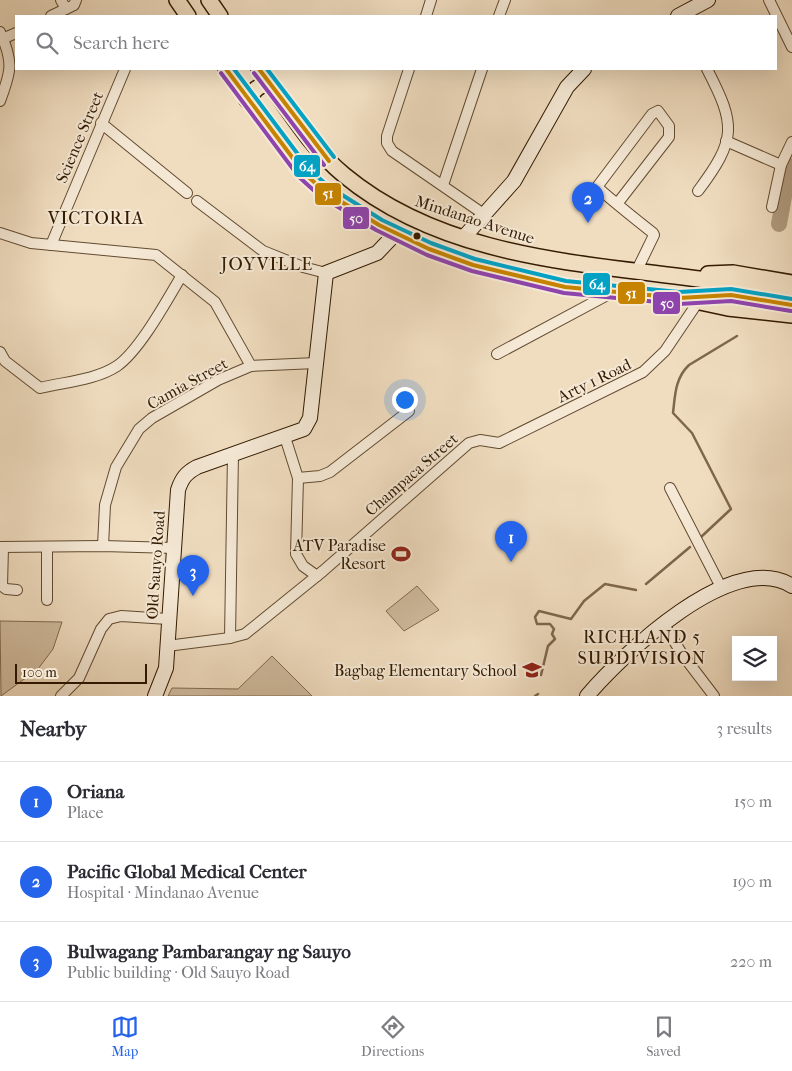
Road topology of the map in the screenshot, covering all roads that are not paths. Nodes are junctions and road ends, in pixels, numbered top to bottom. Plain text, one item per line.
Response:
1 (76, 0) edge
2 (177, 0) edge
3 (208, 0) edge
4 (431, 0) edge
5 (505, 0) edge
6 (708, 0) edge
7 (769, 0) edge
8 (63, 5) edge
9 (52, 15) edge
10 (187, 15) edge
11 (219, 15) edge
12 (426, 15) edge
13 (499, 15) edge
14 (681, 15) edge
15 (776, 15) edge
16 (777, 16) edge
17 (15, 33) edge
18 (1, 37) edge
19 (792, 46) edge
20 (125, 70) edge
21 (227, 70) edge
22 (257, 70) edge
23 (259, 70) edge
24 (409, 70) edge
25 (482, 70) edge
26 (583, 70) edge
27 (707, 70) edge
28 (268, 81) junction
29 (236, 84) junction
30 (248, 100) junction
31 (0, 101) edge
32 (101, 123) junction
33 (726, 141) junction
34 (792, 142) edge
35 (781, 165) junction
36 (443, 185) junction
37 (698, 191) dead end
38 (187, 193) dead end
39 (197, 201) dead end
40 (617, 204) junction
41 (772, 207) dead end
42 (485, 215) junction
43 (0, 234) edge
44 (395, 234) junction
45 (464, 237) junction
46 (50, 245) junction
47 (636, 272) junction
48 (326, 273) junction
49 (182, 275) junction
50 (682, 275) junction
51 (792, 282) edge
52 (611, 293) junction
53 (792, 294) edge
54 (679, 298) junction
55 (698, 302) junction
56 (792, 306) edge
57 (792, 315) edge
58 (0, 352) edge
59 (497, 354) dead end
60 (316, 363) junction
61 (251, 366) junction
62 (409, 411) dead end
63 (285, 436) junction
64 (474, 440) joint
65 (233, 454) junction
66 (298, 478) junction
67 (670, 488) dead end
68 (47, 546) junction
69 (102, 546) junction
70 (2, 547) edge
71 (174, 548) junction
72 (317, 576) junction
73 (792, 586) edge
74 (722, 589) junction
75 (17, 590) dead end
76 (47, 600) dead end
77 (168, 619) junction
78 (663, 623) junction
79 (230, 638) junction
80 (167, 646) junction
81 (61, 696) edge
82 (155, 696) edge
83 (587, 696) edge
84 (714, 696) edge

1 - 8 street
2 - 10 main road
3 - 11 main road
4 - 12 street
5 - 13 street
6 - 14 main road
7 - 15 street
8 - 9 street
16 - 19 street
17 - 18 street
18 - 31 street
20 - 32 street, Science Street
21 - 29 main road
22 - 29 main road
23 - 28 main road, Mindanao Avenue
24 - 36 street
25 - 36 street
26 - 42 main road
27 - 33 street
28 - 30 main road
28 - 45 main road, Mindanao Avenue
29 - 30 main road
30 - 44 main road
32 - 38 street
32 - 46 street, Science Street
33 - 35 street
33 - 37 street
34 - 35 street
35 - 41 street
36 - 42 street
39 - 48 street
40 - 40 street
40 - 47 street
42 - 45 main road
43 - 46 street
44 - 48 main road
44 - 52 main road
45 - 47 main road, Mindanao Avenue
46 - 49 street
47 - 50 main road, Mindanao Avenue
48 - 60 main road, Old Sauyo Road
49 - 58 street
49 - 61 street
50 - 51 main road, Mindanao Avenue
50 - 53 main road, Mindanao Avenue
52 - 54 main road
52 - 59 street
54 - 55 main road
54 - 56 main road
55 - 57 main road
55 - 64 street, Arty 1 Road
60 - 61 street, Camia Street
60 - 63 main road, Old Sauyo Road
61 - 69 street, Camia Street
62 - 66 street
63 - 65 main road, Old Sauyo Road
63 - 66 street
64 - 72 street, Champaca Street
65 - 71 main road, Old Sauyo Road
65 - 79 street
66 - 72 street
67 - 74 street
68 - 69 street
68 - 70 street
68 - 76 street
69 - 71 street
70 - 75 street
71 - 77 main road, Old Sauyo Road
72 - 79 street, Champaca Street
73 - 74 main road
74 - 78 main road
77 - 80 main road, Old Sauyo Road
77 - 81 street
78 - 83 main road
78 - 84 street
79 - 80 street, Champaca Street
80 - 82 main road, Old Sauyo Road

